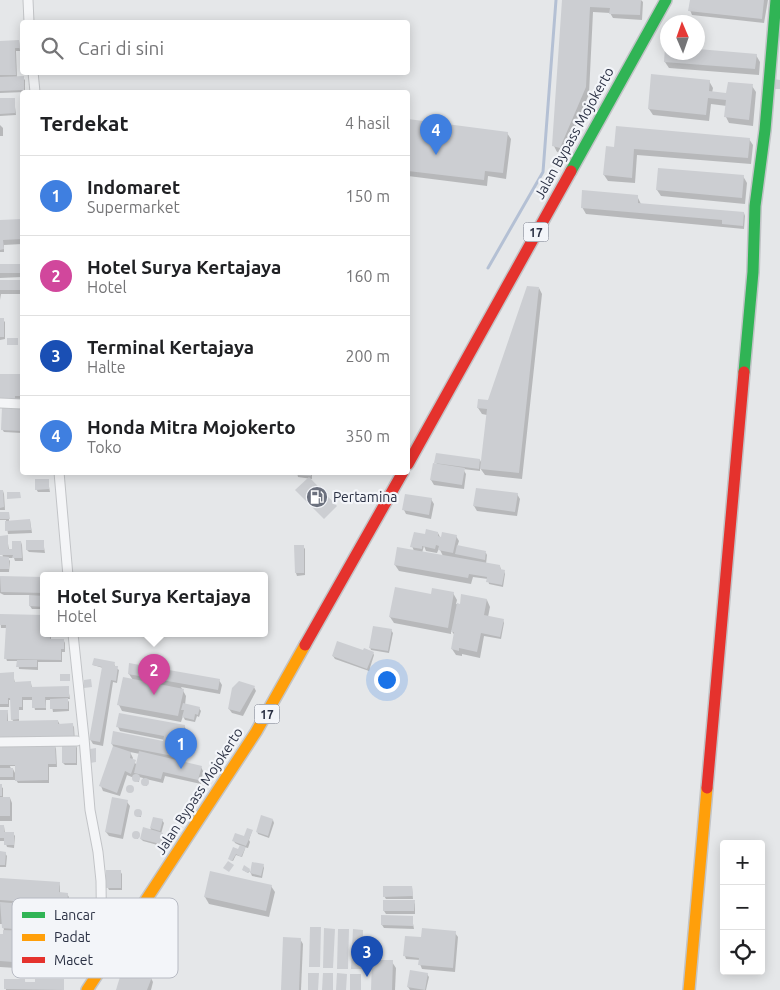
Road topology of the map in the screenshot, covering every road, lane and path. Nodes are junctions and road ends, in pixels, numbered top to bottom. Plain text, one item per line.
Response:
1 (28, 0) edge
2 (666, 0) edge
3 (776, 0) edge
4 (29, 20) edge
5 (33, 75) edge
6 (35, 90) edge
7 (0, 403) edge
8 (20, 404) edge
9 (410, 460) edge
10 (59, 475) edge
11 (401, 475) edge
12 (68, 572) edge
13 (73, 637) edge
14 (77, 741) dead end
15 (0, 742) edge
16 (101, 898) edge
17 (147, 898) edge
18 (95, 978) edge
19 (87, 990) edge
20 (689, 990) edge

1 - 4 street
2 - 9 main road, Jalan Bypass Mojokerto / 17
3 - 20 main road
5 - 6 street
7 - 8 street
10 - 12 street
11 - 17 main road, Jalan Bypass Mojokerto / 17
13 - 16 street
14 - 15 street
18 - 19 main road, Jalan Bypass Mojokerto / 17

